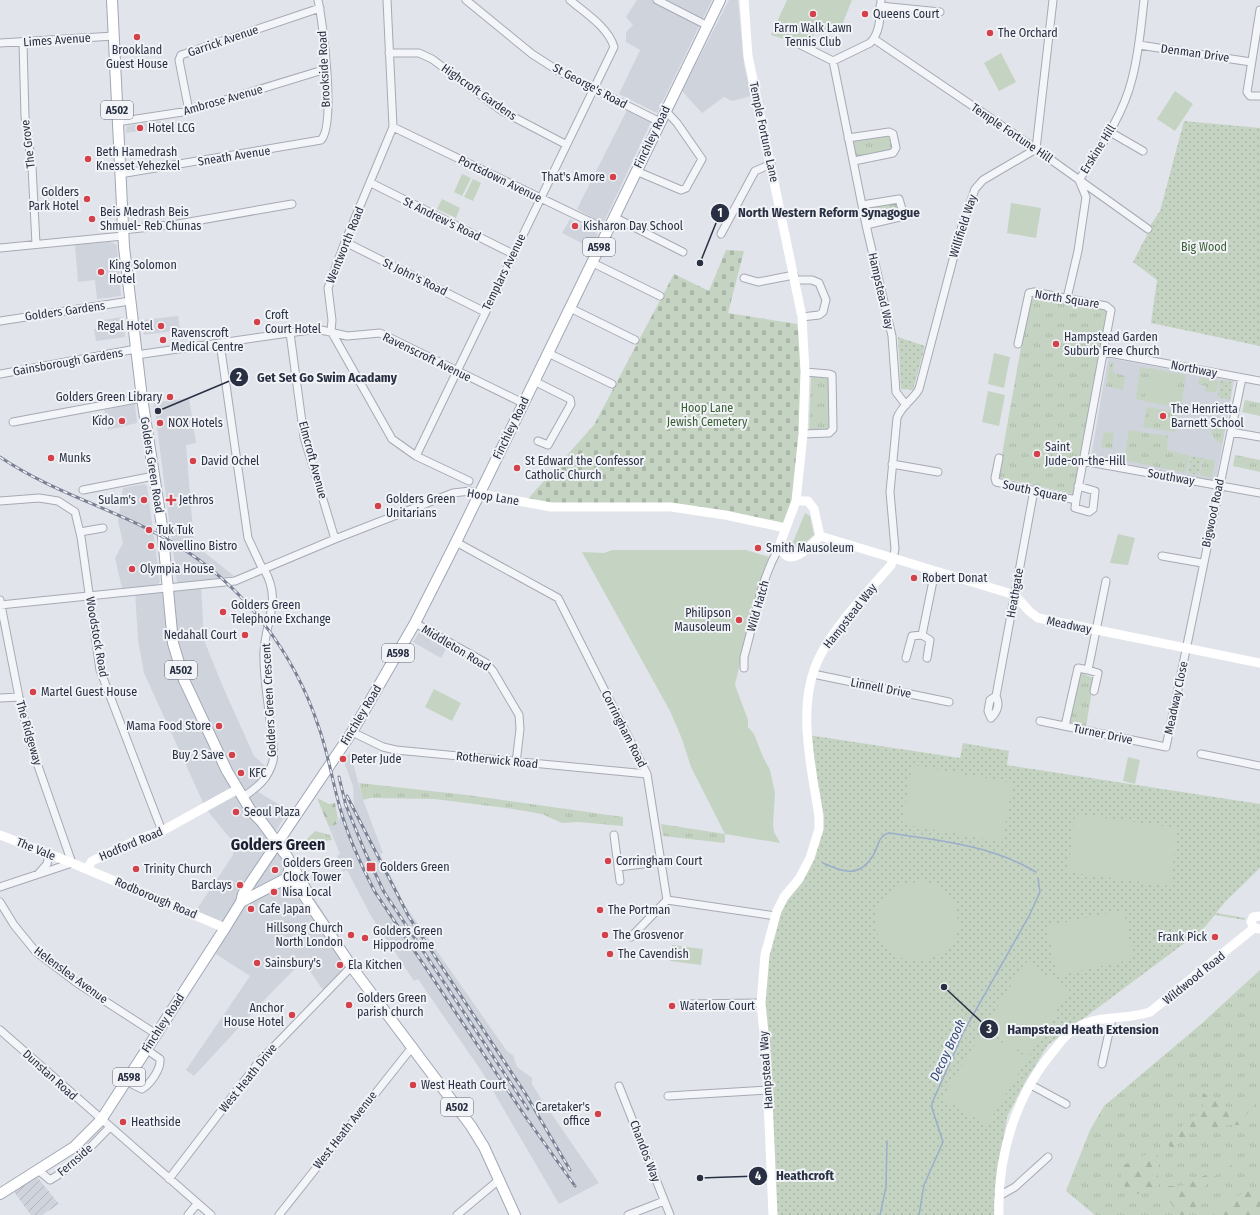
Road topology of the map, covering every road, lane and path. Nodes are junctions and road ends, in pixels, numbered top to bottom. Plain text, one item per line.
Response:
1 (112, 0) edge
2 (318, 0) edge
3 (387, 0) edge
4 (466, 0) edge
5 (570, 0) edge
6 (657, 0) edge
7 (720, 0) edge
8 (744, 0) edge
9 (1053, 0) edge
10 (1144, 0) edge
11 (881, 3) edge
12 (320, 8) junction
13 (1260, 10) edge
14 (940, 12) dead end
15 (708, 26) junction
16 (114, 36) junction
17 (874, 39) junction
18 (0, 43) edge
19 (23, 43) junction
20 (801, 45) dead end
21 (1139, 45) junction
22 (388, 52) junction
23 (833, 61) junction
24 (1251, 62) junction
25 (326, 69) junction
26 (593, 89) junction
27 (1260, 96) edge
28 (665, 110) junction
29 (189, 111) junction
30 (117, 122) junction
31 (660, 122) junction
32 (393, 127) junction
33 (1110, 132) junction
34 (323, 138) joint
35 (848, 138) junction
36 (565, 144) junction
37 (1036, 149) junction
38 (1143, 151) dead end
39 (854, 161) junction
40 (771, 164) junction
41 (636, 171) junction
42 (120, 174) junction
43 (1079, 180) junction
44 (370, 183) junction
45 (540, 198) junction
46 (292, 204) dead end
47 (862, 205) junction
48 (614, 217) junction
49 (866, 225) junction
50 (1148, 228) dead end
51 (607, 230) junction
52 (123, 233) junction
53 (721, 234) dead end
54 (345, 242) junction
55 (36, 244) junction
56 (0, 248) edge
57 (683, 252) dead end
58 (513, 254) junction
59 (591, 262) junction
60 (744, 278) dead end
61 (795, 278) junction
62 (660, 296) dead end
63 (1067, 298) junction
64 (130, 301) junction
65 (570, 308) junction
66 (485, 312) junction
67 (802, 317) junction
68 (0, 321) edge
69 (331, 331) junction
70 (290, 333) junction
71 (635, 340) dead end
72 (220, 343) junction
73 (1018, 344) dead end
74 (136, 352) junction
75 (1104, 352) junction
76 (548, 353) junction
77 (455, 372) junction
78 (805, 372) junction
79 (0, 374) edge
80 (1242, 378) junction
81 (534, 381) junction
82 (1260, 381) edge
83 (612, 384) dead end
84 (142, 398) junction
85 (523, 403) junction
86 (906, 405) junction
87 (13, 422) dead end
88 (1231, 432) junction
89 (803, 434) junction
90 (1260, 437) edge
91 (538, 441) dead end
92 (416, 456) junction
93 (999, 458) dead end
94 (1083, 461) junction
95 (892, 464) junction
96 (938, 472) dead end
97 (154, 476) junction
98 (469, 481) dead end
99 (1078, 486) junction
100 (1219, 486) junction
101 (83, 490) dead end
102 (1034, 490) junction
103 (1260, 493) edge
104 (480, 494) junction
105 (1076, 500) junction
106 (0, 501) edge
107 (796, 502) junction
108 (103, 528) dead end
109 (786, 528) junction
110 (80, 532) junction
111 (820, 536) junction
112 (335, 539) junction
113 (456, 542) junction
114 (780, 547) junction
115 (1162, 556) dead end
116 (893, 559) junction
117 (1202, 563) junction
118 (264, 569) junction
119 (935, 571) junction
120 (1106, 581) dead end
121 (168, 589) junction
122 (1015, 595) junction
123 (89, 597) junction
124 (0, 604) edge
125 (415, 623) junction
126 (1097, 631) junction
127 (922, 635) junction
128 (1186, 648) junction
129 (906, 658) dead end
130 (927, 658) dead end
131 (1260, 663) edge
132 (744, 668) dead end
133 (1088, 670) junction
134 (813, 674) junction
135 (1094, 691) dead end
136 (996, 696) dead end
137 (19, 697) junction
138 (0, 698) edge
139 (949, 702) dead end
140 (1040, 721) dead end
141 (1065, 726) junction
142 (352, 732) junction
143 (1166, 747) joint
144 (1201, 754) dead end
145 (516, 763) junction
146 (1260, 766) edge
147 (647, 774) junction
148 (241, 793) junction
149 (255, 816) junction
150 (162, 831) junction
151 (614, 834) dead end
152 (0, 835) edge
153 (277, 842) junction
154 (49, 854) junction
155 (288, 858) junction
156 (266, 860) junction
157 (659, 862) junction
158 (72, 863) junction
159 (618, 867) junction
160 (87, 869) junction
161 (259, 871) junction
162 (37, 874) junction
163 (620, 881) dead end
164 (281, 882) junction
165 (271, 885) junction
166 (0, 887) edge
167 (667, 900) junction
168 (0, 902) edge
169 (241, 902) junction
170 (776, 916) junction
171 (1260, 916) edge
172 (225, 928) junction
173 (1257, 929) edge
174 (328, 930) junction
175 (631, 937) dead end
176 (352, 966) junction
177 (761, 1003) junction
178 (683, 1004) dead end
179 (1112, 1019) junction
180 (0, 1030) edge
181 (156, 1034) junction
182 (413, 1046) junction
183 (146, 1049) junction
184 (1102, 1064) dead end
185 (126, 1081) junction
186 (1031, 1085) junction
187 (619, 1086) dead end
188 (768, 1090) junction
189 (668, 1096) dead end
190 (1066, 1104) dead end
191 (101, 1120) junction
192 (110, 1127) junction
193 (1048, 1157) dead end
194 (56, 1159) junction
195 (38, 1170) junction
196 (64, 1170) junction
197 (169, 1179) junction
198 (500, 1179) junction
199 (1, 1191) edge
200 (999, 1196) junction
201 (664, 1201) junction
202 (197, 1204) junction
203 (281, 1214) edge
204 (460, 1214) edge
205 (188, 1215) edge
206 (211, 1215) edge
207 (515, 1215) edge
208 (628, 1215) edge
209 (670, 1215) edge
210 (774, 1215) edge
211 (999, 1215) edge

1 - 16 main road, Golders Green Road / A502
2 - 12 street, Brookside Road
3 - 22 street, Wentworth Road
4 - 26 street, St George's Road
5 - 26 street, Templars Avenue
6 - 15 street
7 - 15 main road, Finchley Road / A598
8 - 40 street, Temple Fortune Lane
9 - 37 street
10 - 21 street, Erskine Hill
11 - 14 street
11 - 17 street
12 - 25 street, Brookside Road
12 - 29 street, Garrick Avenue
13 - 24 street
15 - 28 main road, Finchley Road / A598
16 - 19 street, Limes Avenue
16 - 30 main road, Golders Green Road / A502
17 - 23 street
17 - 37 street, Temple Fortune Hill
18 - 19 street, Limes Avenue
19 - 55 street, The Grove
20 - 23 street
21 - 24 street, Denman Drive
21 - 33 street, Erskine Hill
22 - 32 street, Wentworth Road
22 - 36 street, Highcroft Gardens
23 - 35 street, Hampstead Way
24 - 27 street
25 - 29 street, Ambrose Avenue
25 - 34 street, Brookside Road
26 - 31 street, St George's Road
26 - 36 street, Templars Avenue
28 - 31 main road, Finchley Road / A598
28 - 41 street
29 - 30 street, Ambrose Avenue
30 - 42 main road, Golders Green Road / A502
31 - 41 main road, Finchley Road / A598
32 - 44 street, Wentworth Road
32 - 45 street, Portsdown Avenue
33 - 38 street
33 - 43 street, Erskine Hill
34 - 42 street, Sneath Avenue
35 - 39 street, Hampstead Way
35 - 39 street
36 - 45 street, Templars Avenue
37 - 43 street, Temple Fortune Hill
37 - 86 street, Willifield Way
39 - 47 street, Hampstead Way
40 - 53 street
40 - 61 street, Temple Fortune Lane
41 - 48 main road, Finchley Road / A598
42 - 52 main road, Golders Green Road / A502
43 - 50 street, Temple Fortune Hill
43 - 63 street, Erskine Hill
44 - 54 street, Wentworth Road
44 - 58 street, St Andrew's Road
45 - 51 street, Portsdown Avenue
45 - 58 street, Templars Avenue
46 - 52 street
47 - 49 street, Hampstead Way
47 - 49 street
48 - 51 main road, Finchley Road / A598
48 - 57 street
49 - 86 street, Hampstead Way
51 - 59 main road, Finchley Road / A598
52 - 55 street
52 - 64 main road, Golders Green Road / A502
54 - 66 street, St John's Road
54 - 69 street, Wentworth Road
55 - 56 street
58 - 66 street, Templars Avenue
59 - 62 street
59 - 65 main road, Finchley Road / A598
60 - 61 street
61 - 67 street, Temple Fortune Lane
61 - 67 street
63 - 73 street, North Square
63 - 75 street, North Square
64 - 68 street, Golders Gardens
64 - 74 main road, Golders Green Road / A502
65 - 71 street
65 - 76 main road, Finchley Road / A598
66 - 77 street, Templars Avenue
67 - 78 street, Temple Fortune Lane
69 - 70 street, Ravenscroft Avenue
69 - 77 street, Ravenscroft Avenue
69 - 92 street, Wentworth Road
70 - 72 street, Ravenscroft Avenue
70 - 112 street, Elmcroft Avenue
72 - 74 street, Ravenscroft Avenue
72 - 118 street, Golders Green Crescent
74 - 79 street, Gainsborough Gardens
74 - 84 main road, Golders Green Road / A502
75 - 80 street, Northway
75 - 94 street, South Square
76 - 81 main road, Finchley Road / A598
76 - 83 street
77 - 85 street, Ravenscroft Avenue
77 - 92 street, Templars Avenue
78 - 89 street, Temple Fortune Lane
78 - 89 street
80 - 82 street, Northway
80 - 88 street, Bigwood Road
81 - 85 main road, Finchley Road / A598
81 - 91 street
84 - 87 street
84 - 97 main road, Golders Green Road / A502
85 - 104 main road, Finchley Road / A598
86 - 95 street, Hampstead Way
88 - 90 street
88 - 100 street, Bigwood Road
89 - 107 street, Temple Fortune Lane
92 - 98 street, Wentworth Road
93 - 102 street, South Square
94 - 99 street, South Square
94 - 100 street, Southway
95 - 96 street
95 - 116 street, Hampstead Way
97 - 101 street
97 - 121 main road, Golders Green Road / A502
99 - 105 street, South Square
99 - 105 street, South Square
100 - 103 street, Southway
100 - 117 street, Bigwood Road
102 - 105 street, South Square
102 - 122 street, Heathgate
104 - 109 street, Hoop Lane
104 - 112 street, Hoop Lane
104 - 113 main road, Finchley Road / A598
106 - 110 street, Woodstock Road
107 - 109 street, Temple Fortune Lane
107 - 111 street
108 - 110 street
109 - 114 street, Temple Fortune Lane
110 - 123 street, Woodstock Road
111 - 114 street
111 - 116 street
112 - 118 street, Hoop Lane
113 - 125 main road, Finchley Road / A598
113 - 147 street, Corringham Road
114 - 132 street, Wild Hatch
115 - 117 street
116 - 119 street
116 - 134 street, Hampstead Way
117 - 128 street, Bigwood Road
118 - 121 street, Hoop Lane
118 - 148 street, Golders Green Crescent
119 - 122 street
119 - 127 street
120 - 126 street
121 - 123 street, Hoop Lane
121 - 148 main road, Golders Green Road / A502
122 - 126 street, Meadway
122 - 136 street, Heathgate
123 - 124 street, Hoop Lane
123 - 150 street, Woodstock Road
124 - 137 street, The Ridgeway
125 - 142 main road, Finchley Road / A598
125 - 145 street, Middleton Road
126 - 128 street, Meadway
126 - 133 street
127 - 129 street
127 - 130 street
128 - 131 street, Meadway
128 - 143 street, Meadway Close
133 - 135 street
133 - 141 street
134 - 139 street, Linnell Drive
134 - 170 street, Hampstead Way
137 - 138 street
137 - 158 street, The Ridgeway
140 - 141 street, Turner Drive
141 - 143 street, Turner Drive
142 - 145 street, Rotherwick Road
142 - 153 main road, Finchley Road / A598
144 - 146 street
145 - 147 street, Rotherwick Road
147 - 157 street, Corringham Road
148 - 149 main road, Golders Green Road / A502
148 - 150 street, Hodford Road
149 - 153 main road, Golders Green Road / A502
149 - 156 main road, Golders Green Road / A502
150 - 160 street, Hodford Road
151 - 159 street
152 - 154 street, The Vale
153 - 155 main road, A502
153 - 156 main road, Finchley Road / A598
154 - 158 street, The Vale
154 - 162 street
155 - 156 main road
155 - 164 main road
155 - 174 main road, A502
156 - 161 main road, Finchley Road / A598
157 - 159 street
157 - 167 street, Corringham Road
158 - 160 street, Hodford Road
158 - 162 street
159 - 163 street
160 - 172 street, Rodborough Road
161 - 165 main road
161 - 169 main road, Finchley Road / A598
162 - 166 street
164 - 165 main road, Finchley Road / A598
164 - 174 main road, A502
165 - 169 main road, Finchley Road / A598
167 - 170 street
167 - 175 street
168 - 181 street, Helenslea Avenue
169 - 172 main road, Finchley Road / A598
170 - 177 street, Hampstead Way
171 - 173 street
172 - 181 main road, Finchley Road / A598
173 - 179 street, Wildwood Road
174 - 176 main road, A502
176 - 182 main road, A502
176 - 197 street, West Heath Drive
177 - 178 street
177 - 188 street, Hampstead Way
179 - 184 street
179 - 186 street, Wildwood Road
180 - 191 street, Dunstan Road
181 - 183 main road, Finchley Road / A598
182 - 198 main road, A502
182 - 203 street, West Heath Avenue
183 - 185 main road, Finchley Road / A598
183 - 185 street
185 - 191 main road, Finchley Road / A598
186 - 190 street
186 - 200 street, Wildwood Road
187 - 201 street, Chandos Way
188 - 189 street
188 - 210 street, Hampstead Way
191 - 192 street
191 - 194 main road, Finchley Road / A598
192 - 196 street, Fernside
192 - 197 street
193 - 200 street
194 - 195 main road, Finchley Road / A598
194 - 196 street
195 - 196 street, Fernside
195 - 199 main road, Finchley Road / A598
197 - 202 street
198 - 204 street
198 - 207 main road, A502
200 - 211 street, Wildwood Road
201 - 208 street
201 - 209 street, Chandos Way
202 - 205 street
202 - 206 street

